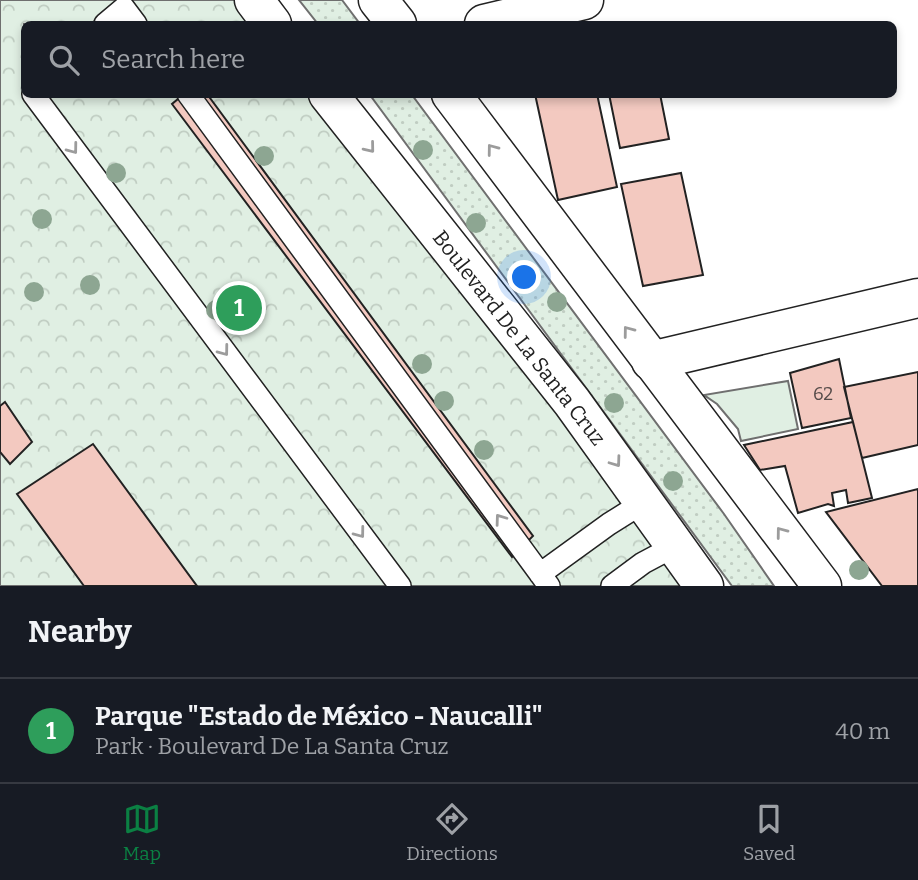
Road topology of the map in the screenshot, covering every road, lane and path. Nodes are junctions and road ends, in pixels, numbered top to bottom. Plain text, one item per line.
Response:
1 (254, 0) edge
2 (378, 0) edge
3 (584, 0) edge
4 (130, 11) edge
5 (111, 21) edge
6 (270, 21) edge
7 (395, 21) edge
8 (496, 21) edge
9 (36, 98) edge
10 (191, 98) edge
11 (331, 98) edge
12 (454, 98) edge
13 (918, 298) edge
14 (651, 361) junction
15 (644, 502) junction
16 (676, 546) junction
17 (544, 580) edge
18 (400, 586) edge
19 (612, 586) edge
20 (704, 586) edge
21 (822, 586) edge

1 - 6 main road
2 - 7 main road
3 - 8 main road
4 - 5 lane
9 -> 18 lane
17 -> 10 lane
11 -> 15 main road, Boulevard De La Santa Cruz
14 -> 12 main road
13 - 14 main road
21 -> 14 main road
15 - 16 main road, Boulevard De La Santa Cruz
15 - 17 lane
16 - 19 lane
16 - 20 main road, Boulevard De La Santa Cruz

